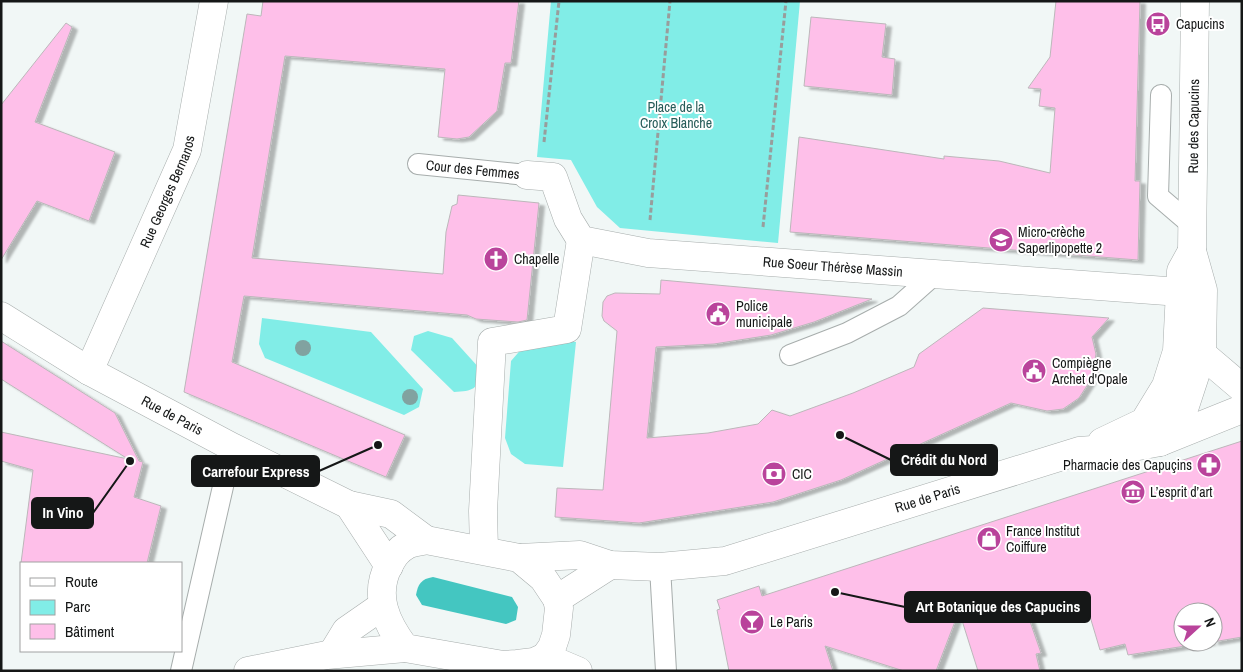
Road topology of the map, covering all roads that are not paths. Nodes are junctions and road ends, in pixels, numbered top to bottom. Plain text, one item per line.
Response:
1 (214, 1) edge
2 (1195, 1) edge
3 (1161, 95) dead end
4 (418, 164) dead end
5 (534, 175) joint
6 (1193, 239) junction
7 (580, 240) junction
8 (935, 274) junction
9 (1180, 292) junction
10 (1, 316) edge
11 (1190, 352) junction
12 (790, 355) dead end
13 (89, 371) junction
14 (1242, 388) edge
15 (1242, 409) edge
16 (1160, 442) junction
17 (232, 447) junction
18 (1079, 452) junction
19 (349, 505) junction
20 (426, 540) junction
21 (484, 550) junction
22 (519, 558) junction
23 (610, 565) junction
24 (389, 566) junction
25 (660, 568) junction
26 (557, 599) junction
27 (382, 606) junction
28 (405, 648) junction
29 (332, 654) junction
30 (545, 657) junction
31 (181, 671) edge
32 (248, 671) edge
33 (578, 671) edge
34 (666, 671) edge

1 - 13 street, Rue Georges Bernanos
2 - 6 street, Rue des Capucins
3 - 6 lane
4 - 5 lane, Cour des Femmes
5 - 7 street
6 - 9 street, Rue des Capucins
6 - 11 street, Rue des Capucins
7 - 8 street, Rue Soeur Thérèse Massin
7 - 21 street
8 - 9 street, Rue Soeur Thérèse Massin
8 - 12 lane
9 - 11 street, Rue des Capucins
10 - 13 street, Rue de Paris
11 - 14 street
11 - 16 street, Rue des Capucins
11 - 18 street, Rue des Capucins
13 - 17 street, Rue de Paris
15 - 16 street, Rue de Paris
16 - 18 street, Rue de Paris
17 - 19 street, Rue de Paris
17 - 31 lane
18 - 25 street, Rue de Paris
19 - 20 street, Rue de Paris
19 - 24 street
20 - 21 street
20 - 24 street
21 - 22 street
22 - 23 street, Rue de Paris
22 - 26 street
23 - 25 street, Rue de Paris
23 - 26 street
24 - 27 street
25 - 34 lane
26 - 30 street
27 - 28 street
27 - 29 street
28 - 29 street
28 - 30 street
29 - 32 street
30 - 33 street

